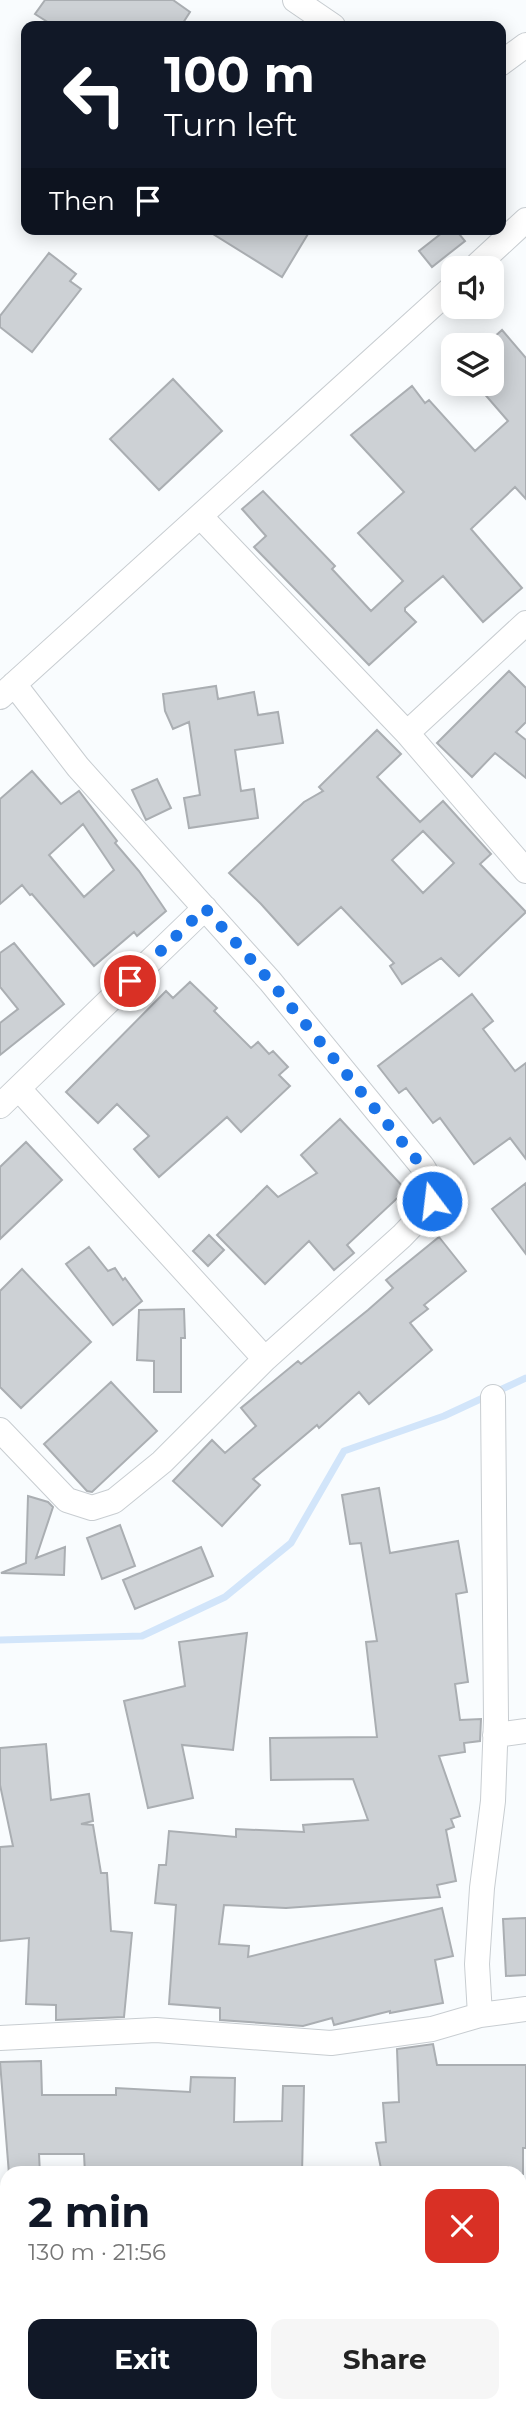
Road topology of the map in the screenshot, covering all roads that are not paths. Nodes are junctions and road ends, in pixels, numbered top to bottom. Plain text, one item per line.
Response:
1 (295, 0) edge
2 (326, 21) edge
3 (526, 45) edge
4 (506, 60) edge
5 (526, 220) edge
6 (487, 256) edge
7 (441, 298) edge
8 (201, 517) junction
9 (526, 623) edge
10 (7, 690) edge
11 (407, 733) junction
12 (526, 871) edge
13 (205, 908) junction
14 (19, 1089) junction
15 (0, 1106) edge
16 (265, 1359) junction
17 (493, 1397) dead end
18 (0, 1430) edge
19 (526, 1731) edge
20 (495, 1735) junction
21 (526, 2008) edge
22 (480, 2015) junction
23 (0, 2038) edge

1 - 2 street
3 - 4 street
5 - 6 street
7 - 8 street
8 - 10 street
8 - 11 street
9 - 11 street
10 - 13 street
11 - 12 street
13 - 14 street
13 - 16 street
14 - 15 street
14 - 16 street
16 - 18 street
17 - 20 street
19 - 20 street
20 - 22 street
21 - 22 street
22 - 23 street

